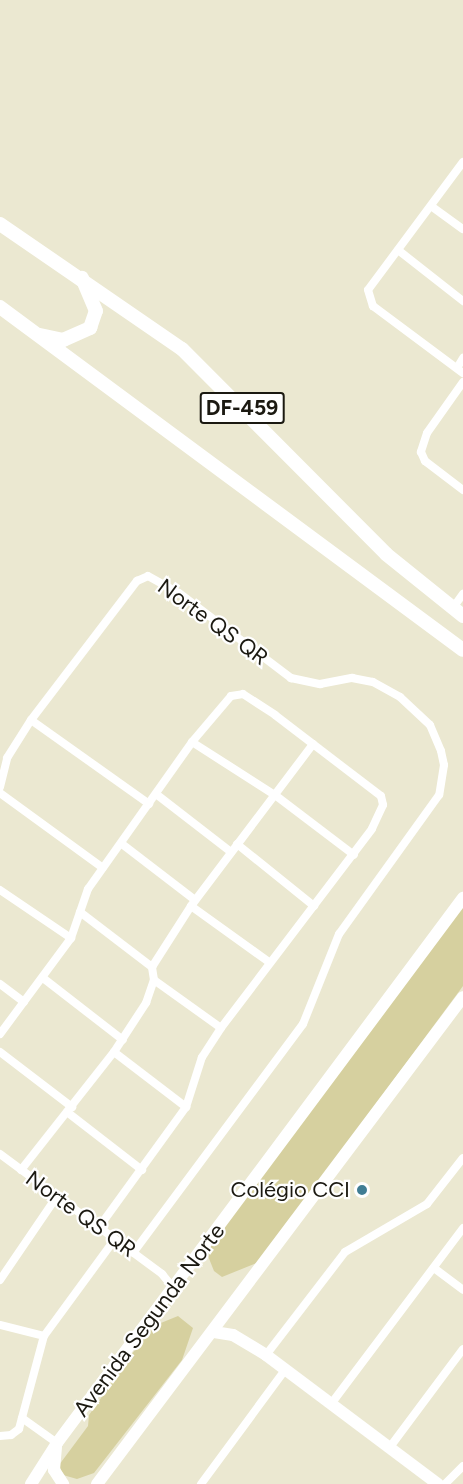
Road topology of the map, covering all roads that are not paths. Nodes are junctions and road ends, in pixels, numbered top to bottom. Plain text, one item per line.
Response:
1 (463, 162) edge
2 (431, 206) junction
3 (0, 224) edge
4 (463, 230) edge
5 (398, 250) junction
6 (82, 277) junction
7 (463, 300) edge
8 (0, 307) edge
9 (35, 334) junction
10 (463, 358) edge
11 (460, 370) edge
12 (463, 381) edge
13 (463, 489) edge
14 (463, 594) edge
15 (457, 612) edge
16 (463, 650) edge
17 (31, 720) junction
18 (192, 742) junction
19 (313, 744) junction
20 (0, 788) edge
21 (0, 794) edge
22 (156, 794) junction
23 (275, 795) junction
24 (149, 804) junction
25 (122, 844) junction
26 (237, 844) junction
27 (231, 852) junction
28 (354, 855) junction
29 (103, 868) junction
30 (0, 890) edge
31 (463, 898) edge
32 (193, 903) junction
33 (314, 906) junction
34 (80, 912) junction
35 (71, 938) junction
36 (269, 962) junction
37 (152, 967) junction
38 (43, 978) junction
39 (154, 980) junction
40 (0, 984) edge
41 (463, 997) edge
42 (24, 1002) junction
43 (221, 1028) junction
44 (0, 1034) edge
45 (123, 1040) junction
46 (0, 1052) edge
47 (114, 1052) junction
48 (186, 1107) junction
49 (70, 1110) junction
50 (1, 1156) edge
51 (463, 1158) edge
52 (21, 1170) junction
53 (142, 1170) junction
54 (57, 1196) junction
55 (99, 1227) junction
56 (463, 1228) edge
57 (115, 1239) junction
58 (133, 1253) junction
59 (434, 1268) junction
60 (162, 1274) junction
61 (183, 1277) junction
62 (0, 1280) edge
63 (174, 1289) junction
64 (463, 1290) edge
65 (224, 1318) junction
66 (0, 1325) edge
67 (214, 1332) junction
68 (233, 1335) junction
69 (44, 1336) junction
70 (463, 1348) edge
71 (266, 1355) junction
72 (285, 1370) junction
73 (331, 1404) junction
74 (22, 1418) junction
75 (0, 1436) edge
76 (57, 1443) junction
77 (390, 1447) junction
78 (463, 1466) edge
79 (96, 1483) edge
80 (31, 1484) edge
81 (63, 1484) edge
82 (201, 1484) edge
83 (438, 1484) edge
84 (445, 1484) edge

1 - 2 street
2 - 4 street
2 - 5 street
3 - 6 main road, DF-459
5 - 7 street
5 - 11 street
6 - 9 main road
6 - 15 main road, DF-459
8 - 9 main road, DF-459
9 - 16 main road, DF-459
10 - 11 street
12 - 13 street
14 - 15 street
17 - 20 street, Norte QS QR
17 - 24 street
17 - 58 street, Norte QS QR
18 - 19 street
18 - 22 street
18 - 23 street
19 - 23 street
19 - 28 street
21 - 29 street
22 - 24 street
22 - 27 street
23 - 26 street
23 - 28 street
24 - 25 street
25 - 29 street
25 - 32 street
26 - 27 street
26 - 33 street
27 - 32 street
28 - 33 street
29 - 34 street
30 - 35 street
31 - 61 main road, Avenida Segunda Norte
32 - 36 street
32 - 37 street
33 - 36 street
34 - 35 street
34 - 37 street
35 - 38 street
36 - 43 street
37 - 39 street
38 - 42 street
38 - 45 street
39 - 43 street
39 - 45 street
40 - 42 street
41 - 65 main road
42 - 44 street
43 - 48 street
45 - 47 street
46 - 49 street
47 - 48 street
47 - 49 street
48 - 53 street
49 - 52 street
49 - 53 street
50 - 52 street, Norte QS QR
51 - 71 street
52 - 54 street, Norte QS QR
53 - 55 street
54 - 55 street, Norte QS QR
54 - 62 street
55 - 57 street, Norte QS QR
56 - 59 street
57 - 58 street, Norte QS QR
57 - 69 street
58 - 60 street, Norte QS QR
59 - 64 street
59 - 73 street
60 - 61 street, Norte QS QR
60 - 63 street, Norte QS QR
61 - 63 main road, Avenida Segunda Norte
63 - 76 main road, Avenida Segunda Norte
65 - 67 main road
65 - 68 main road
66 - 69 street
67 - 68 main road
67 - 79 main road
68 - 71 main road
69 - 74 street
70 - 77 street
71 - 72 main road
72 - 73 main road
72 - 82 street
73 - 77 main road
74 - 75 street
74 - 76 street
76 - 80 main road, Avenida Segunda Norte
76 - 81 main road
77 - 83 main road
78 - 84 street

